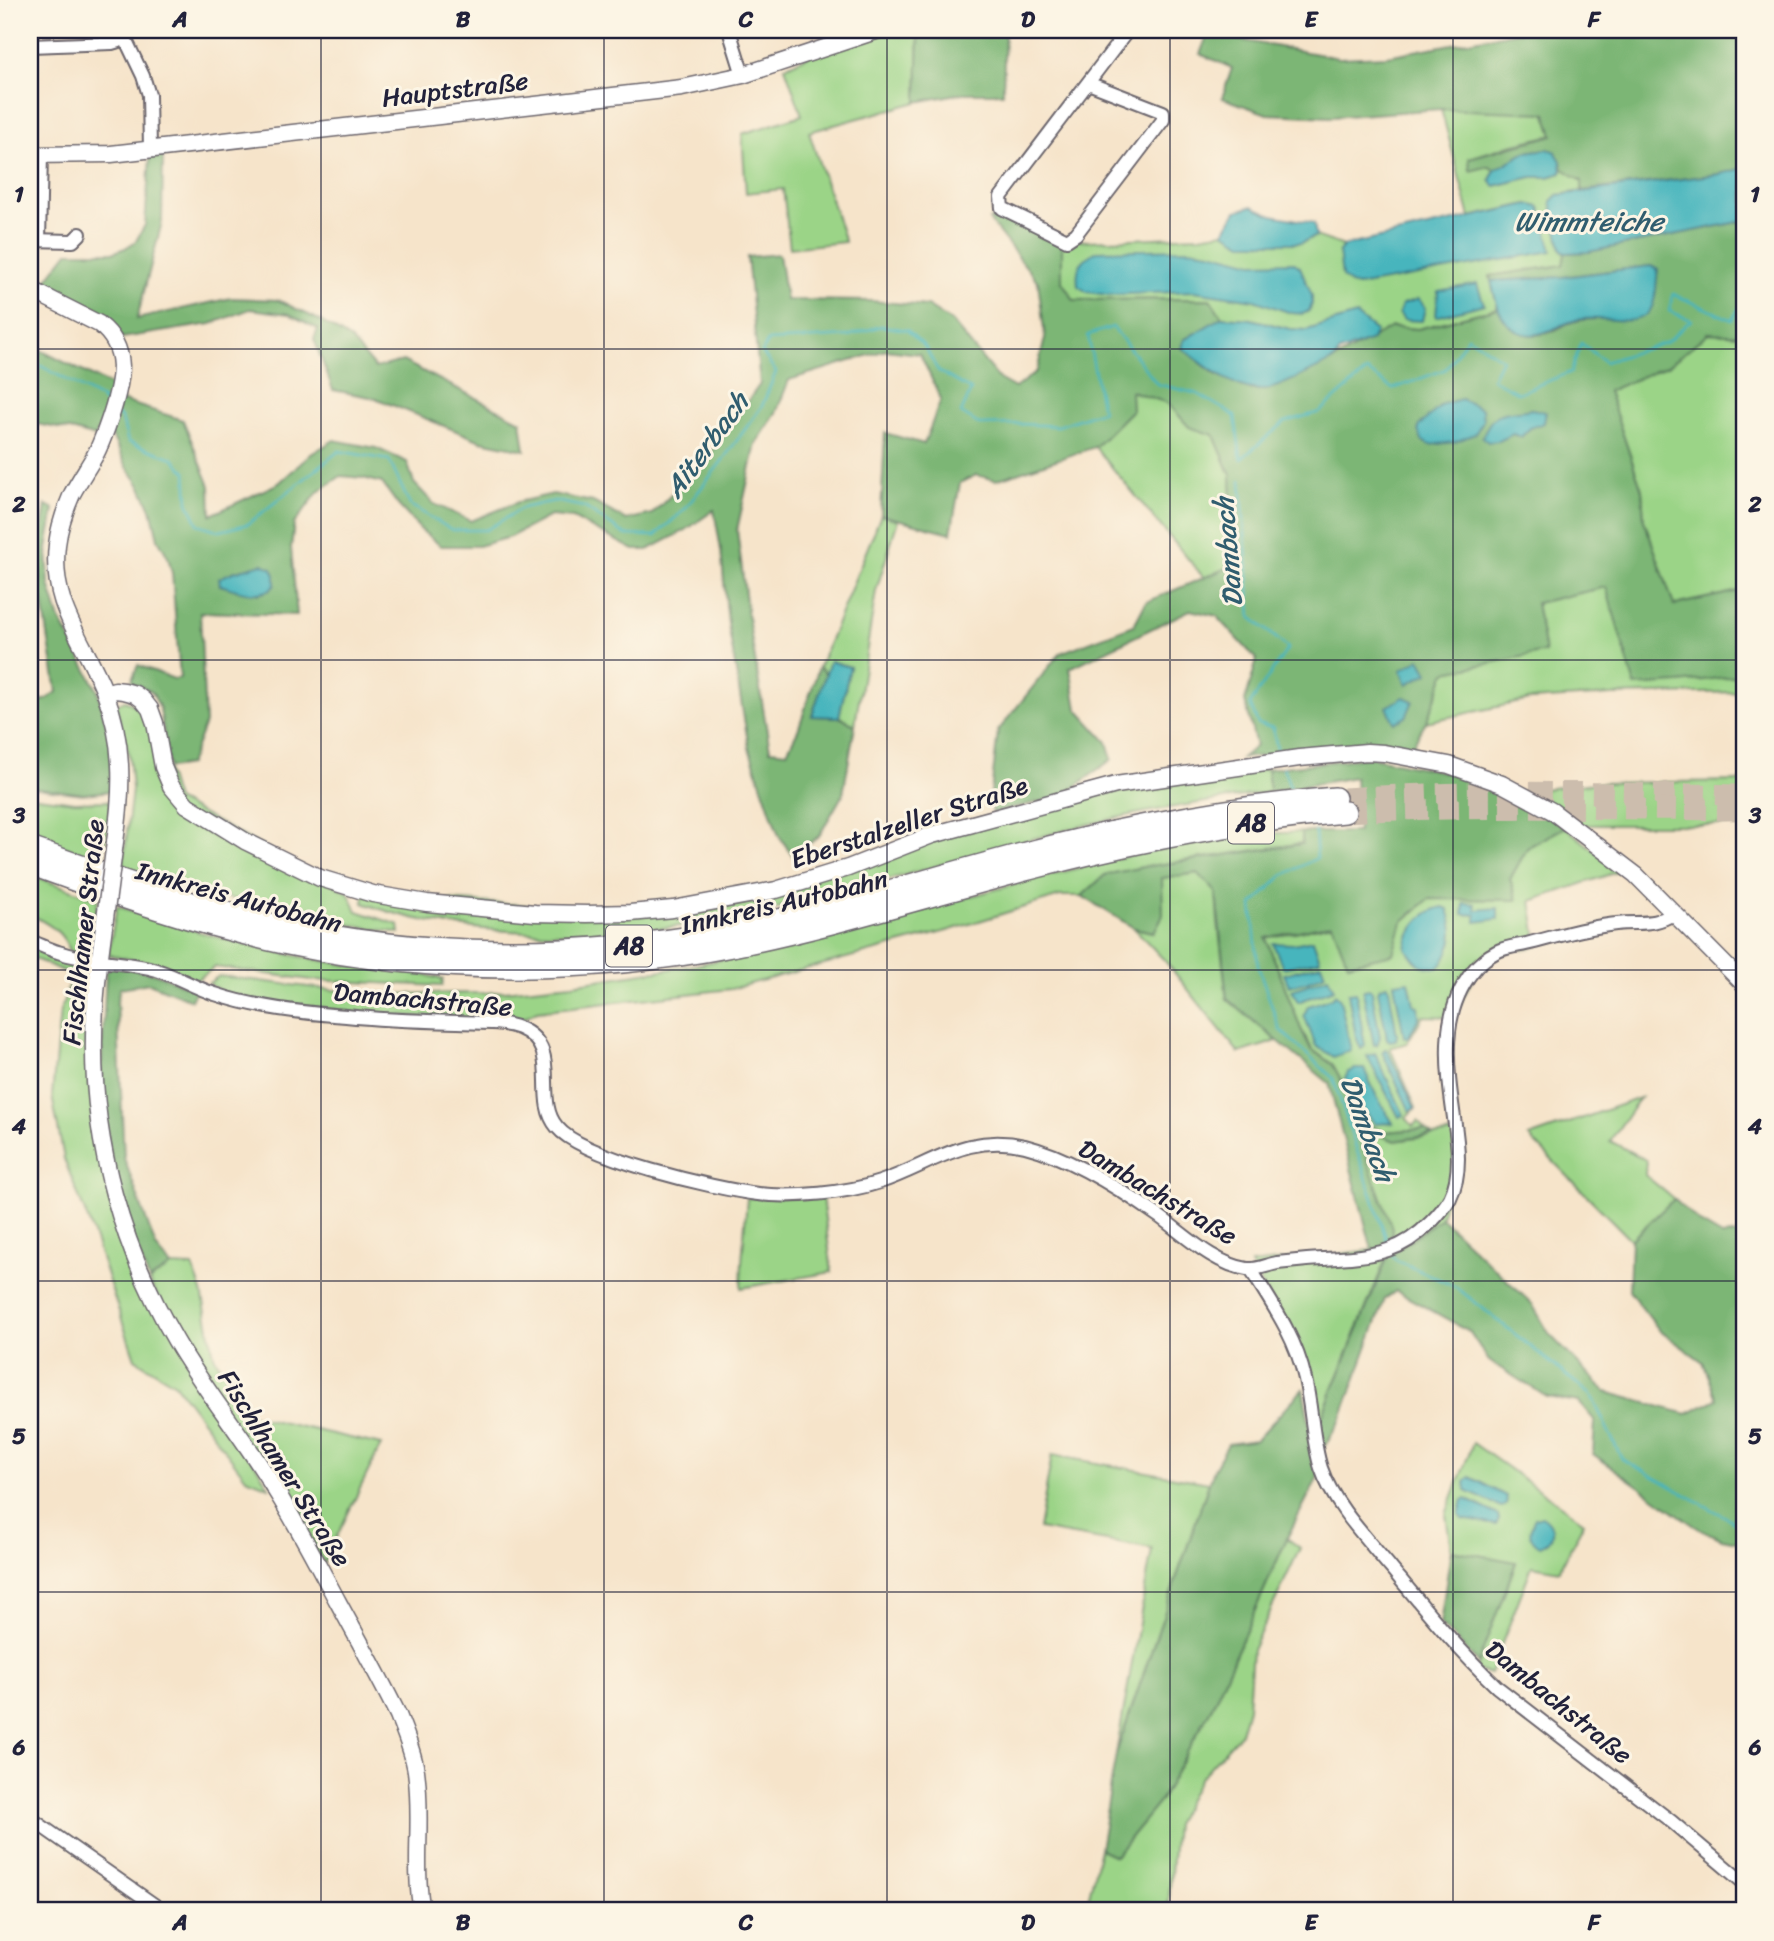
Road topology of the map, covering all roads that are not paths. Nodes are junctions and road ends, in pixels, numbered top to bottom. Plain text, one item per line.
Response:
1 (729, 30) edge
2 (879, 30) edge
3 (1128, 30) edge
4 (123, 34) edge
5 (30, 46) edge
6 (743, 75) junction
7 (1088, 83) junction
8 (150, 149) junction
9 (35, 155) edge
10 (80, 234) dead end
11 (34, 240) edge
12 (30, 289) edge
13 (105, 693) junction
14 (30, 848) edge
15 (30, 864) edge
16 (1675, 913) junction
17 (30, 941) edge
18 (99, 961) junction
19 (1744, 984) edge
20 (1251, 1270) junction
21 (30, 1818) edge
22 (1744, 1883) edge
23 (163, 1911) edge
24 (422, 1911) edge

1 - 6 street
2 - 6 street, Hauptstraße
3 - 7 street
4 - 5 street
4 - 8 street
6 - 8 street, Hauptstraße
7 - 7 street
8 - 9 street, Hauptstraße
9 - 11 street
10 - 11 street
12 - 13 street, Fischlhamer Straße
13 - 16 street, Eberstalzeller Straße
13 - 18 street, Fischlhamer Straße, bridge
14 - 15 highway, Innkreis Autobahn / A8
16 - 19 street, Eberstalzeller Straße
16 - 20 street, Dambachstraße
17 - 18 street, Dambachstraße
18 - 20 street, Dambachstraße
18 - 24 street, Fischlhamer Straße
20 - 22 street, Dambachstraße
21 - 23 street

